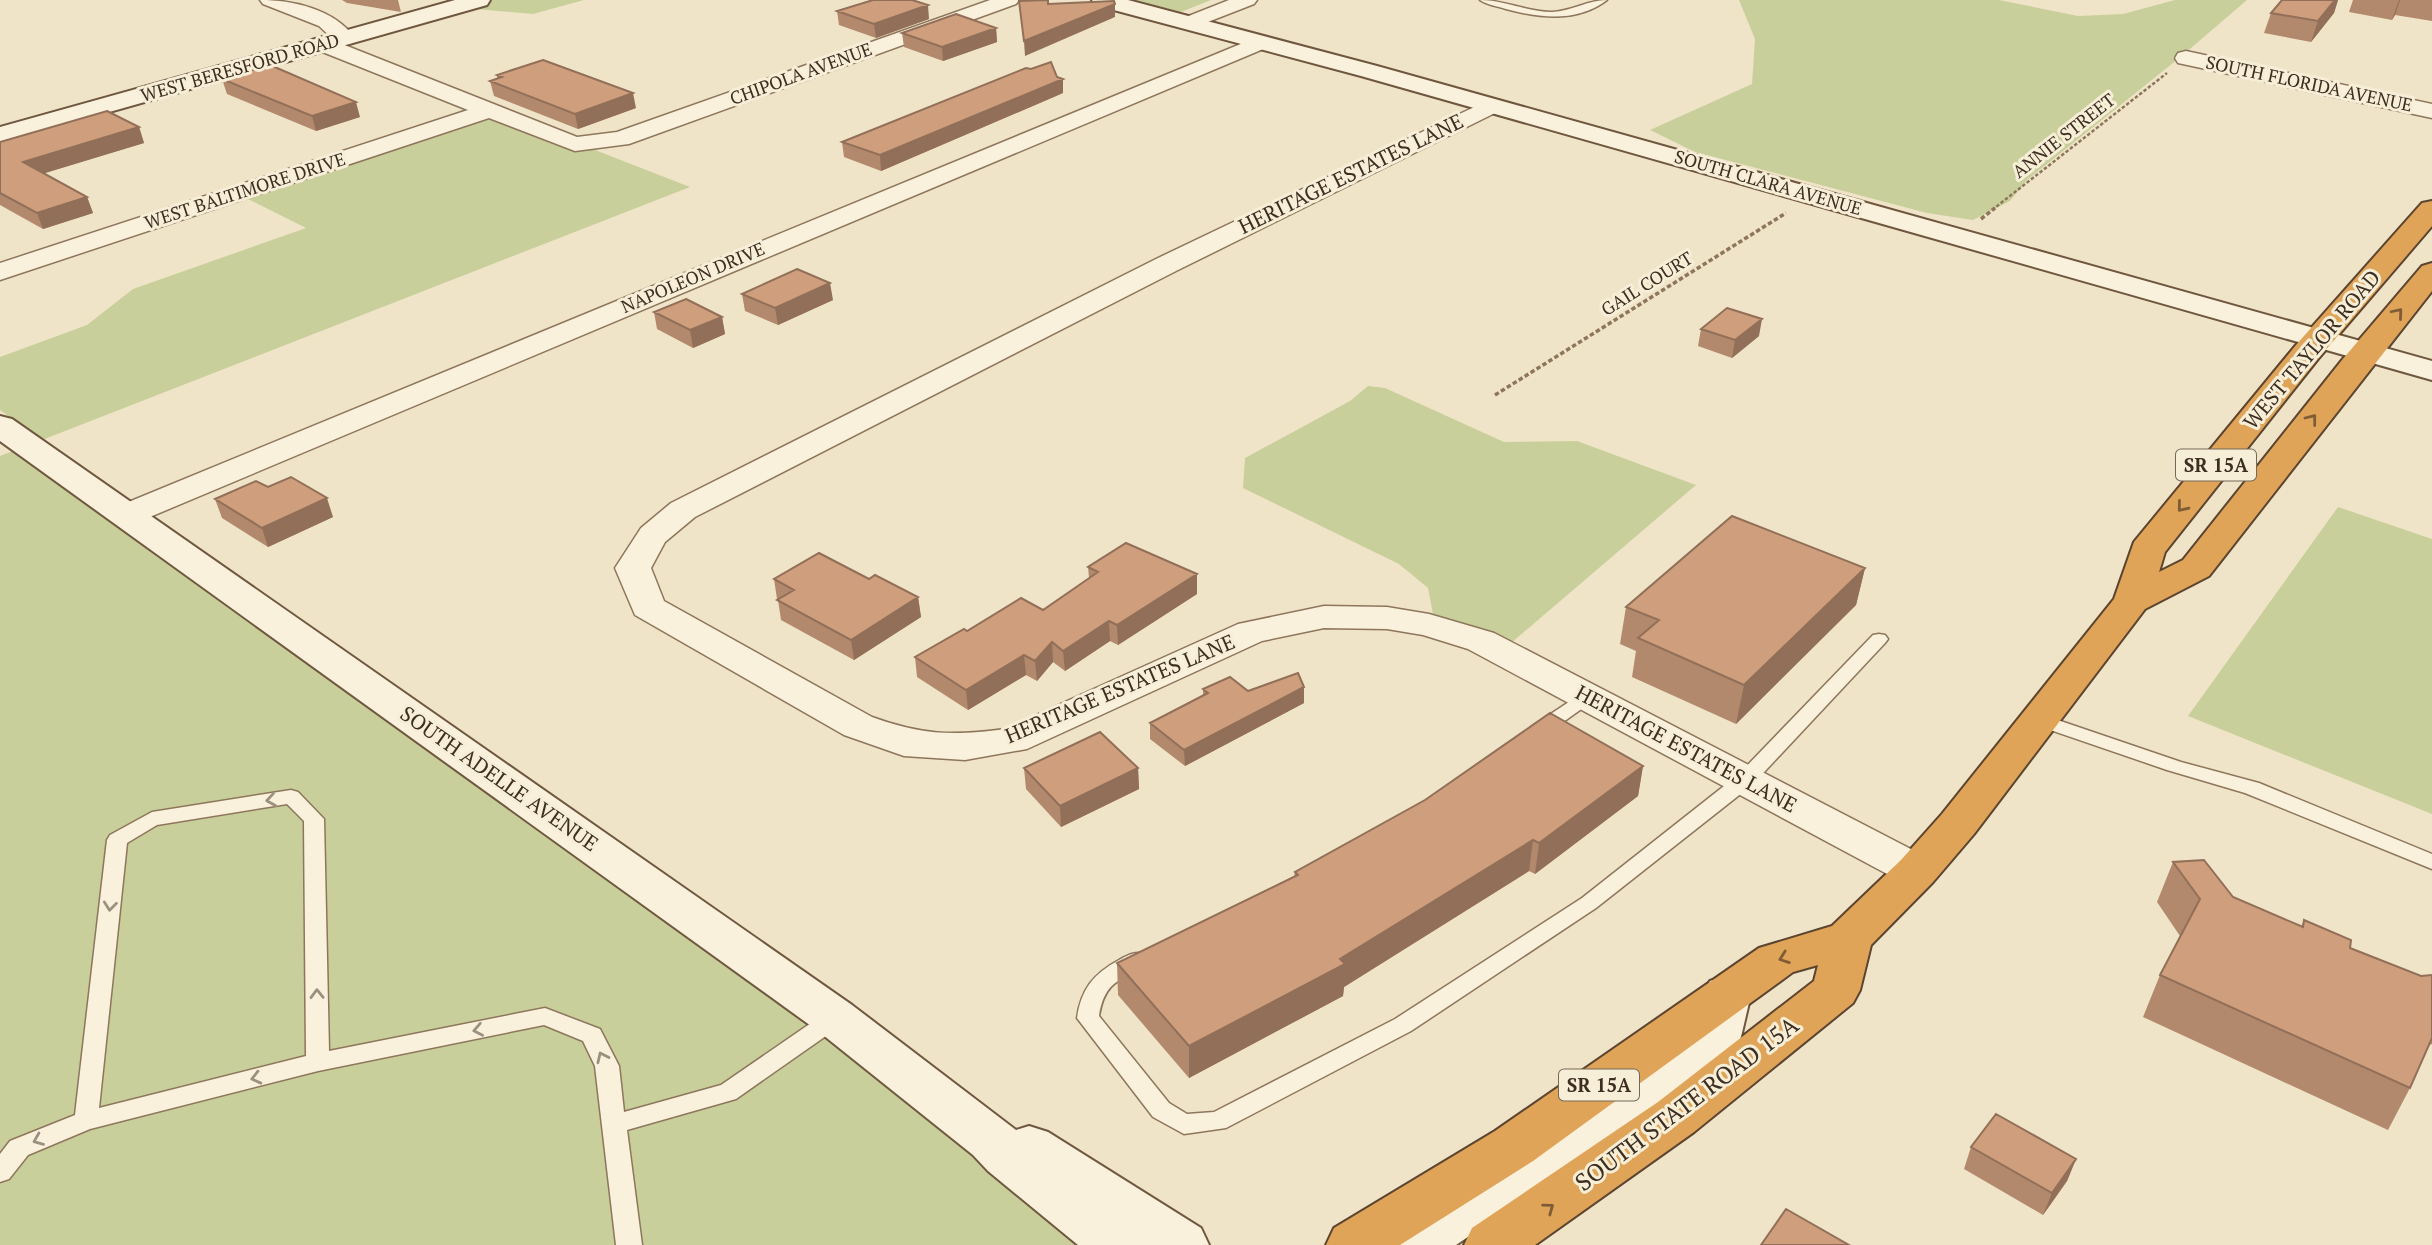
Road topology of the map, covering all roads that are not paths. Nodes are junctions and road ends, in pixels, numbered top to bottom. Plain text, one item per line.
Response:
1 (270, 0) edge
2 (479, 0) edge
3 (1009, 0) edge
4 (1102, 0) edge
5 (1247, 0) edge
6 (1485, 0) edge
7 (1602, 0) edge
8 (1188, 23) junction
9 (334, 41) junction
10 (1260, 42) junction
11 (2186, 58) road end
12 (1491, 106) junction
13 (491, 110) junction
14 (2432, 111) edge
15 (0, 135) edge
16 (2432, 209) edge
17 (0, 272) edge
18 (2432, 272) edge
19 (2318, 340) junction
20 (2365, 353) junction
21 (2432, 371) edge
22 (0, 426) edge
23 (127, 515) junction
24 (2132, 601) junction
25 (1879, 639) dead end
26 (1587, 696) junction
27 (2037, 719) junction
28 (1519, 744) edge
29 (1745, 780) junction
30 (2432, 862) edge
31 (1917, 871) junction
32 (1849, 938) junction
33 (1156, 951) edge
34 (1727, 994) junction
35 (835, 1018) junction
36 (318, 1062) junction
37 (86, 1121) junction
38 (614, 1124) junction
39 (992, 1140) junction
40 (0, 1172) edge
41 (629, 1245) edge
42 (1118, 1245) edge
43 (1181, 1245) edge
44 (1353, 1245) edge
45 (1411, 1245) edge
46 (1492, 1245) edge

1 - 9 street
2 - 9 street, WEST BERESFORD ROAD
3 - 13 street, CHIPOLA AVENUE
4 - 8 street, SOUTH CLARA AVENUE
5 - 8 street
6 - 7 lane
8 - 10 street, SOUTH CLARA AVENUE
9 - 13 street
9 - 15 street, WEST BERESFORD ROAD
10 - 12 street, SOUTH CLARA AVENUE
10 - 23 street, NAPOLEON DRIVE
11 - 14 street, SOUTH FLORIDA AVENUE
12 - 19 street, SOUTH CLARA AVENUE
12 - 26 street, HERITAGE ESTATES LANE
13 - 17 street, WEST BALTIMORE DRIVE
16 - 19 highway, WEST TAYLOR ROAD / SR 15A
20 -> 18 highway, WEST TAYLOR ROAD / SR 15A
19 - 20 street, SOUTH CLARA AVENUE
19 -> 24 highway, WEST TAYLOR ROAD / SR 15A
20 - 21 street, SOUTH CLARA AVENUE
24 -> 20 highway, WEST TAYLOR ROAD / SR 15A
22 - 23 street, SOUTH ADELLE AVENUE
23 - 35 street, SOUTH ADELLE AVENUE
24 - 27 highway, WEST TAYLOR ROAD / SR 15A
25 - 29 lane
26 - 28 lane
26 - 29 street, HERITAGE ESTATES LANE
27 - 30 lane
27 - 31 highway, SR 15A
29 - 31 street, HERITAGE ESTATES LANE
29 - 33 lane
31 - 32 highway, SR 15A
32 -> 34 highway, SR 15A
46 -> 32 highway, SOUTH STATE ROAD 15A
34 - 44 highway, SR 15A
34 - 45 street
35 - 38 lane
35 - 39 street, SOUTH ADELLE AVENUE
36 -> 37 lane
36 -> 37 lane
38 -> 36 lane
37 -> 40 lane
38 - 41 lane
39 - 42 street, SOUTH ADELLE AVENUE
39 - 43 street, SOUTH ADELLE AVENUE

